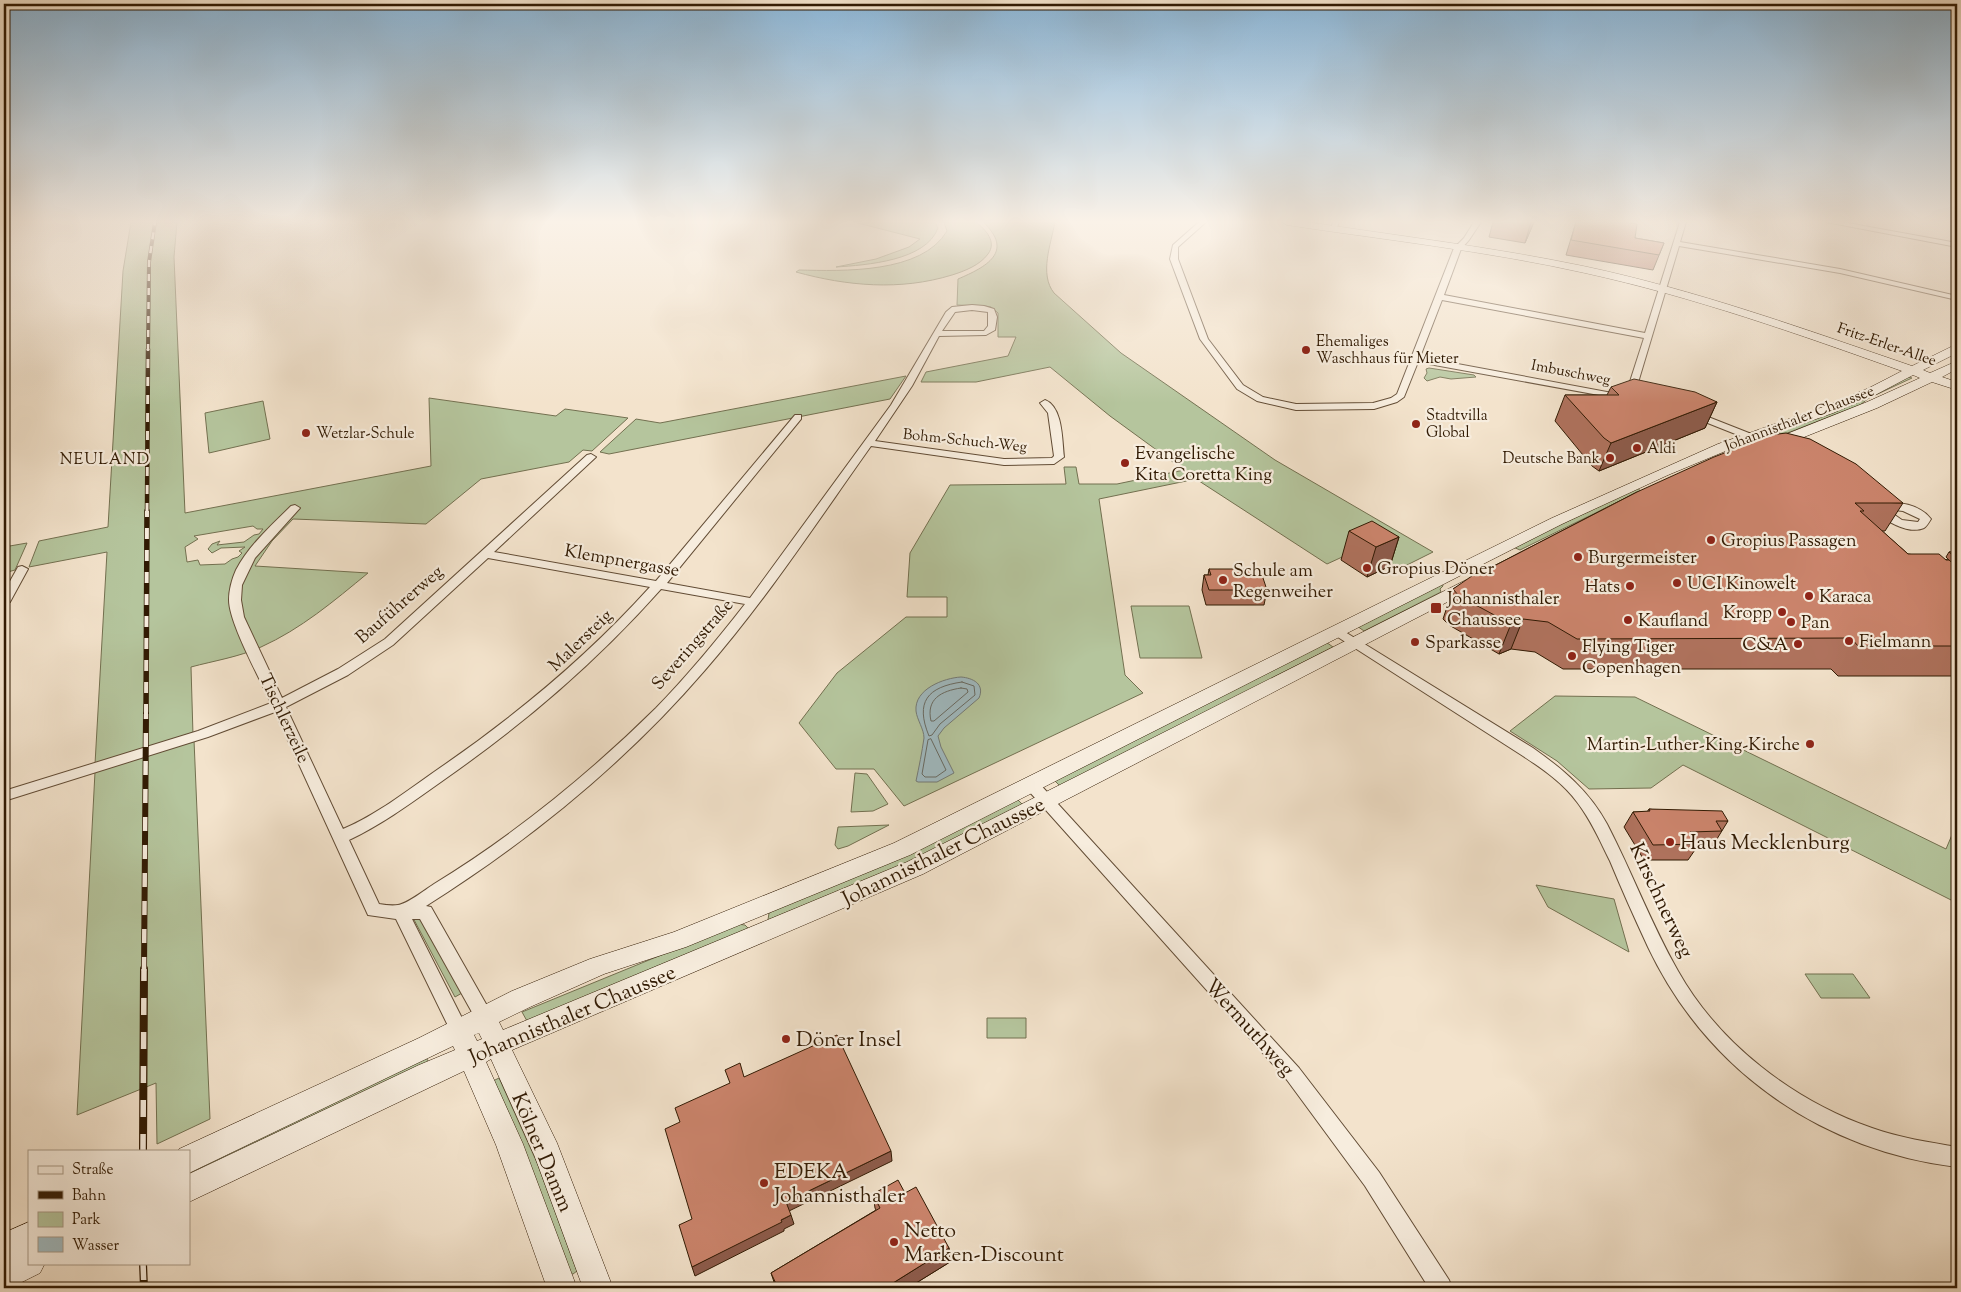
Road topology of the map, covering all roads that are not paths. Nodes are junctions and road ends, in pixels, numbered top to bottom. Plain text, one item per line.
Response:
1 (1183, 282) edge
2 (1446, 282) edge
3 (1646, 282) edge
4 (1665, 282) edge
5 (1889, 282) edge
6 (1664, 286) junction
7 (1440, 297) junction
8 (1957, 298) edge
9 (937, 334) junction
10 (1649, 336) junction
11 (1957, 348) edge
12 (1416, 359) junction
13 (1957, 365) edge
14 (1915, 369) junction
15 (1935, 376) junction
16 (1957, 380) edge
17 (1957, 386) edge
18 (1045, 403) dead end
19 (1681, 410) edge
20 (798, 416) dead end
21 (1751, 437) junction
22 (868, 443) junction
23 (1776, 449) junction
24 (1751, 452) edge
25 (591, 457) dead end
26 (295, 508) dead end
27 (1894, 521) joint
28 (485, 554) junction
29 (22, 569) dead end
30 (1488, 575) edge
31 (659, 584) junction
32 (4, 602) edge
33 (753, 602) junction
34 (1338, 632) junction
35 (1356, 643) junction
36 (279, 705) junction
37 (1032, 785) junction
38 (4, 796) edge
39 (1047, 801) junction
40 (341, 838) junction
41 (404, 911) junction
42 (750, 912) junction
43 (760, 936) junction
44 (484, 1017) junction
45 (459, 1030) junction
46 (496, 1045) junction
47 (471, 1056) junction
48 (1957, 1157) edge
49 (190, 1159) edge
50 (190, 1188) edge
51 (28, 1236) edge
52 (4, 1248) edge
53 (28, 1264) edge
54 (4, 1276) edge
55 (562, 1288) edge
56 (598, 1288) edge
57 (1441, 1288) edge

1 - 12 street
2 - 7 street
3 - 6 main road, Fritz-Erler-Allee
4 - 6 street
5 - 8 street
6 - 10 street
6 - 14 main road, Fritz-Erler-Allee
7 - 10 street
7 - 12 street
9 - 9 street, Severingstraße
9 - 22 street, Severingstraße
10 - 12 street, Imbuschweg
11 - 14 main road, Johannisthaler Chaussee
13 - 15 main road, Johannisthaler Chaussee
14 - 15 main road, Fritz-Erler-Allee
14 - 21 main road, Johannisthaler Chaussee
15 - 16 main road, Fritz-Erler-Allee
15 - 17 main road, Fritz-Erler-Allee
15 - 23 main road, Johannisthaler Chaussee
18 - 22 street, Bohm-Schuch-Weg
19 - 21 street
20 - 31 street, Malersteig
21 - 23 main road
21 - 34 main road, Johannisthaler Chaussee
22 - 33 street, Severingstraße
23 - 24 main road, Johannisthaler Chaussee
25 - 28 street, Bauführerweg
26 - 36 street, Tischlerzeile
27 - 27 street
28 - 31 street, Klempnergasse
28 - 36 street, Bauführerweg
29 - 32 street
30 - 35 main road, Johannisthaler Chaussee
31 - 33 street, Klempnergasse
31 - 40 street, Malersteig
33 - 41 street, Severingstraße
34 - 35 street, Kirschnerweg
34 - 37 main road, Johannisthaler Chaussee
35 - 39 main road, Johannisthaler Chaussee
35 - 48 street, Kirschnerweg
36 - 38 street, Bauführerweg
36 - 40 street, Tischlerzeile
37 - 39 street, Wermuthweg
37 - 42 main road, Johannisthaler Chaussee
39 - 43 main road, Johannisthaler Chaussee
39 - 57 street, Wermuthweg
40 - 41 street, Tischlerzeile
41 - 44 street, Tischlerzeile
41 - 45 street
42 - 43 main road
42 - 44 main road, Johannisthaler Chaussee
43 - 46 main road, Johannisthaler Chaussee
44 - 45 main road, Johannisthaler Chaussee
44 - 46 main road, Kölner Damm
45 - 47 main road, Kölner Damm
45 - 49 main road, Johannisthaler Chaussee
46 - 47 main road, Johannisthaler Chaussee
46 - 56 main road, Kölner Damm
47 - 50 main road, Johannisthaler Chaussee
47 - 55 main road, Kölner Damm
51 - 52 main road
53 - 54 main road

